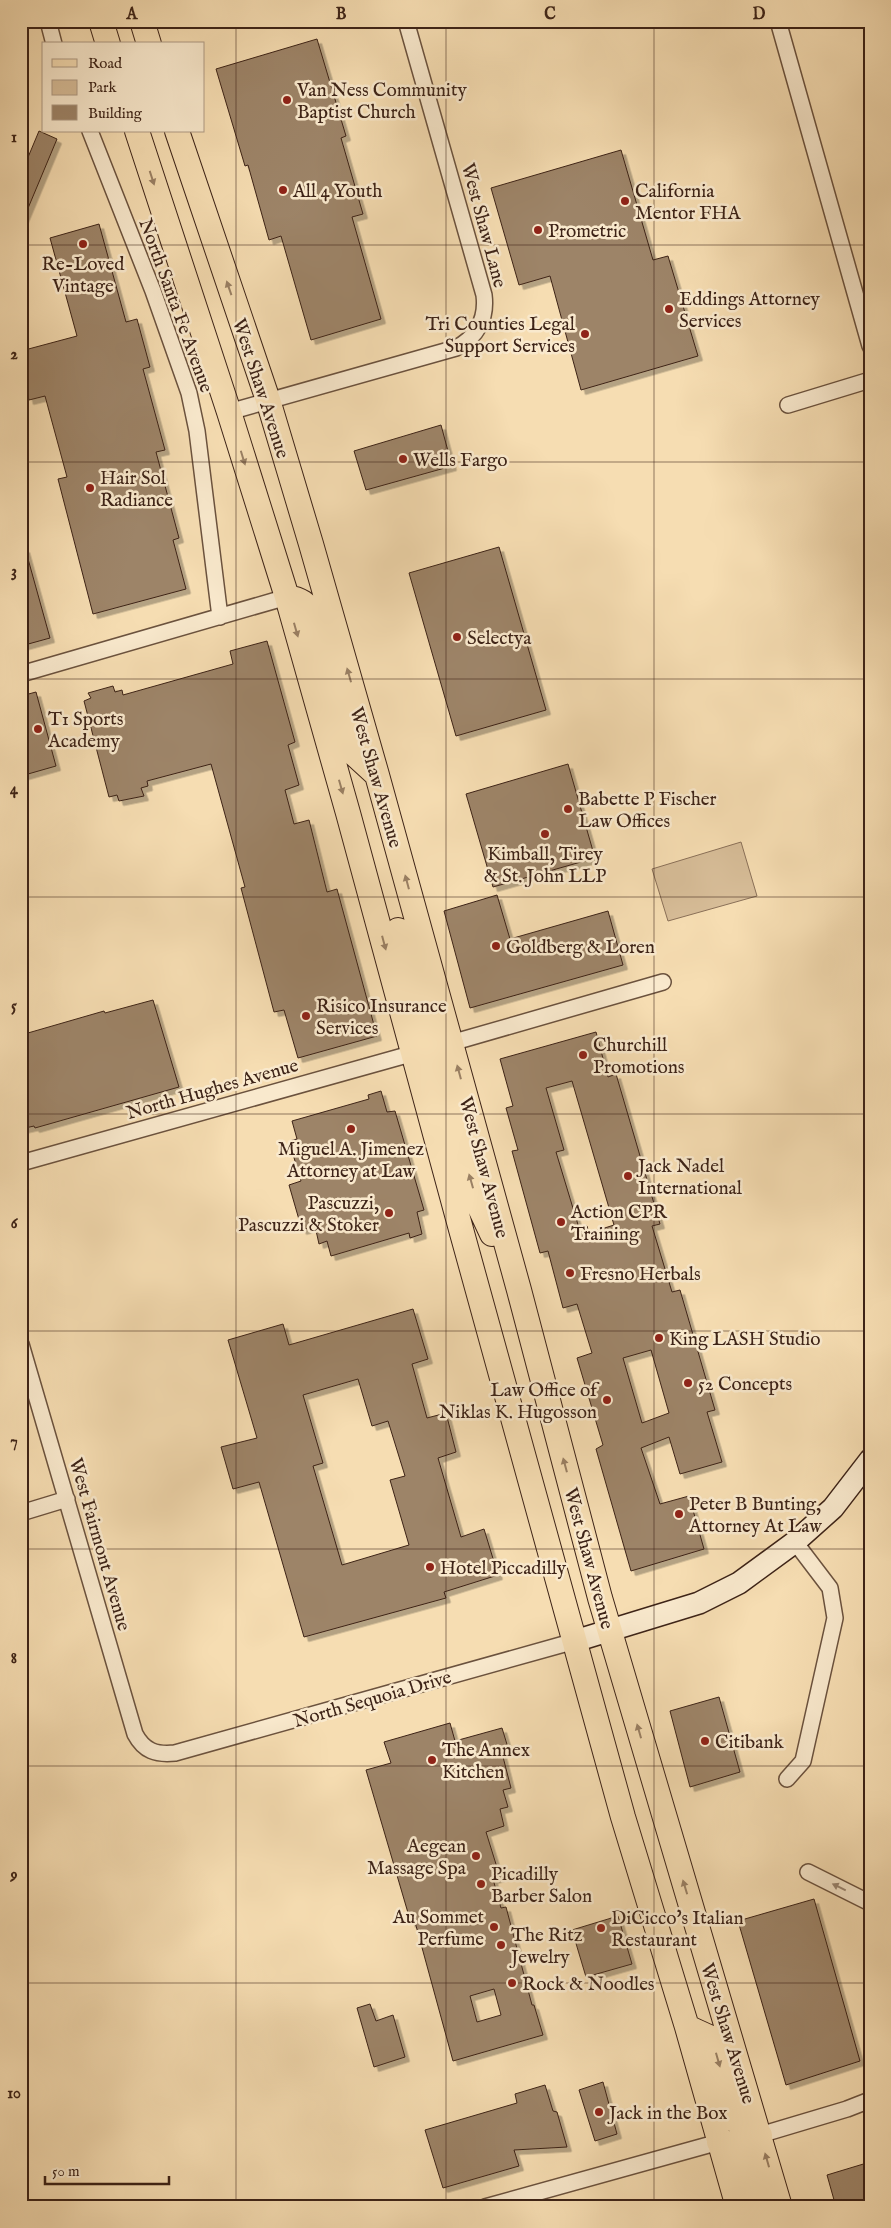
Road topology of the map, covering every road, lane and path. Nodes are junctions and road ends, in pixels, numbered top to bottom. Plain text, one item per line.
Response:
1 (48, 21) edge
2 (101, 21) edge
3 (142, 21) edge
4 (406, 21) edge
5 (778, 21) edge
6 (53, 42) edge
7 (107, 42) edge
8 (148, 42) edge
9 (90, 132) edge
10 (137, 132) edge
11 (177, 132) edge
12 (870, 346) edge
13 (870, 380) edge
14 (268, 400) junction
15 (788, 405) dead end
16 (229, 412) junction
17 (287, 597) junction
18 (220, 616) junction
19 (21, 674) edge
20 (377, 775) junction
21 (348, 813) junction
22 (663, 982) dead end
23 (451, 1044) junction
24 (414, 1053) junction
25 (21, 1163) edge
26 (519, 1290) junction
27 (21, 1344) edge
28 (870, 1460) edge
29 (67, 1499) junction
30 (21, 1513) edge
31 (795, 1542) junction
32 (593, 1636) junction
33 (149, 1751) joint
34 (787, 1779) dead end
35 (808, 1872) dead end
36 (870, 1903) edge
37 (687, 2027) junction
38 (870, 2100) edge
39 (760, 2135) junction
40 (719, 2142) junction
41 (485, 2207) edge
42 (738, 2207) edge
43 (761, 2207) edge
44 (780, 2207) edge

1 - 6 street
2 - 7 main road
3 - 8 main road
4 - 14 street, West Shaw Lane
5 - 12 street
9 - 18 street, North Santa Fe Avenue
10 -> 16 main road, West Shaw Avenue
14 -> 11 main road, West Shaw Avenue
13 - 15 street
14 - 16 street, West Shaw Lane
20 -> 14 main road, West Shaw Avenue
16 -> 17 main road, West Shaw Avenue
17 - 18 street
17 - 20 main road
17 -> 21 main road, West Shaw Avenue
18 - 19 street
23 -> 20 main road, West Shaw Avenue
21 - 23 main road
21 -> 24 main road, West Shaw Avenue
22 - 23 street
26 -> 23 main road, West Shaw Avenue
24 - 25 street, North Hughes Avenue
26 -> 24 main road
24 - 32 main road, West Shaw Avenue
32 -> 26 main road, West Shaw Avenue
27 - 29 street, West Fairmont Avenue
28 - 31 street
29 - 30 street
29 - 33 street, West Fairmont Avenue
31 - 32 street
31 - 34 street
32 - 33 street, North Sequoia Drive
32 - 37 main road, West Shaw Avenue
39 -> 32 main road, West Shaw Avenue
36 -> 35 street
37 -> 39 main road
37 - 40 main road, West Shaw Avenue
38 - 39 street
44 -> 39 main road, West Shaw Avenue
40 - 41 street
40 - 42 main road, West Shaw Avenue
40 - 43 main road

